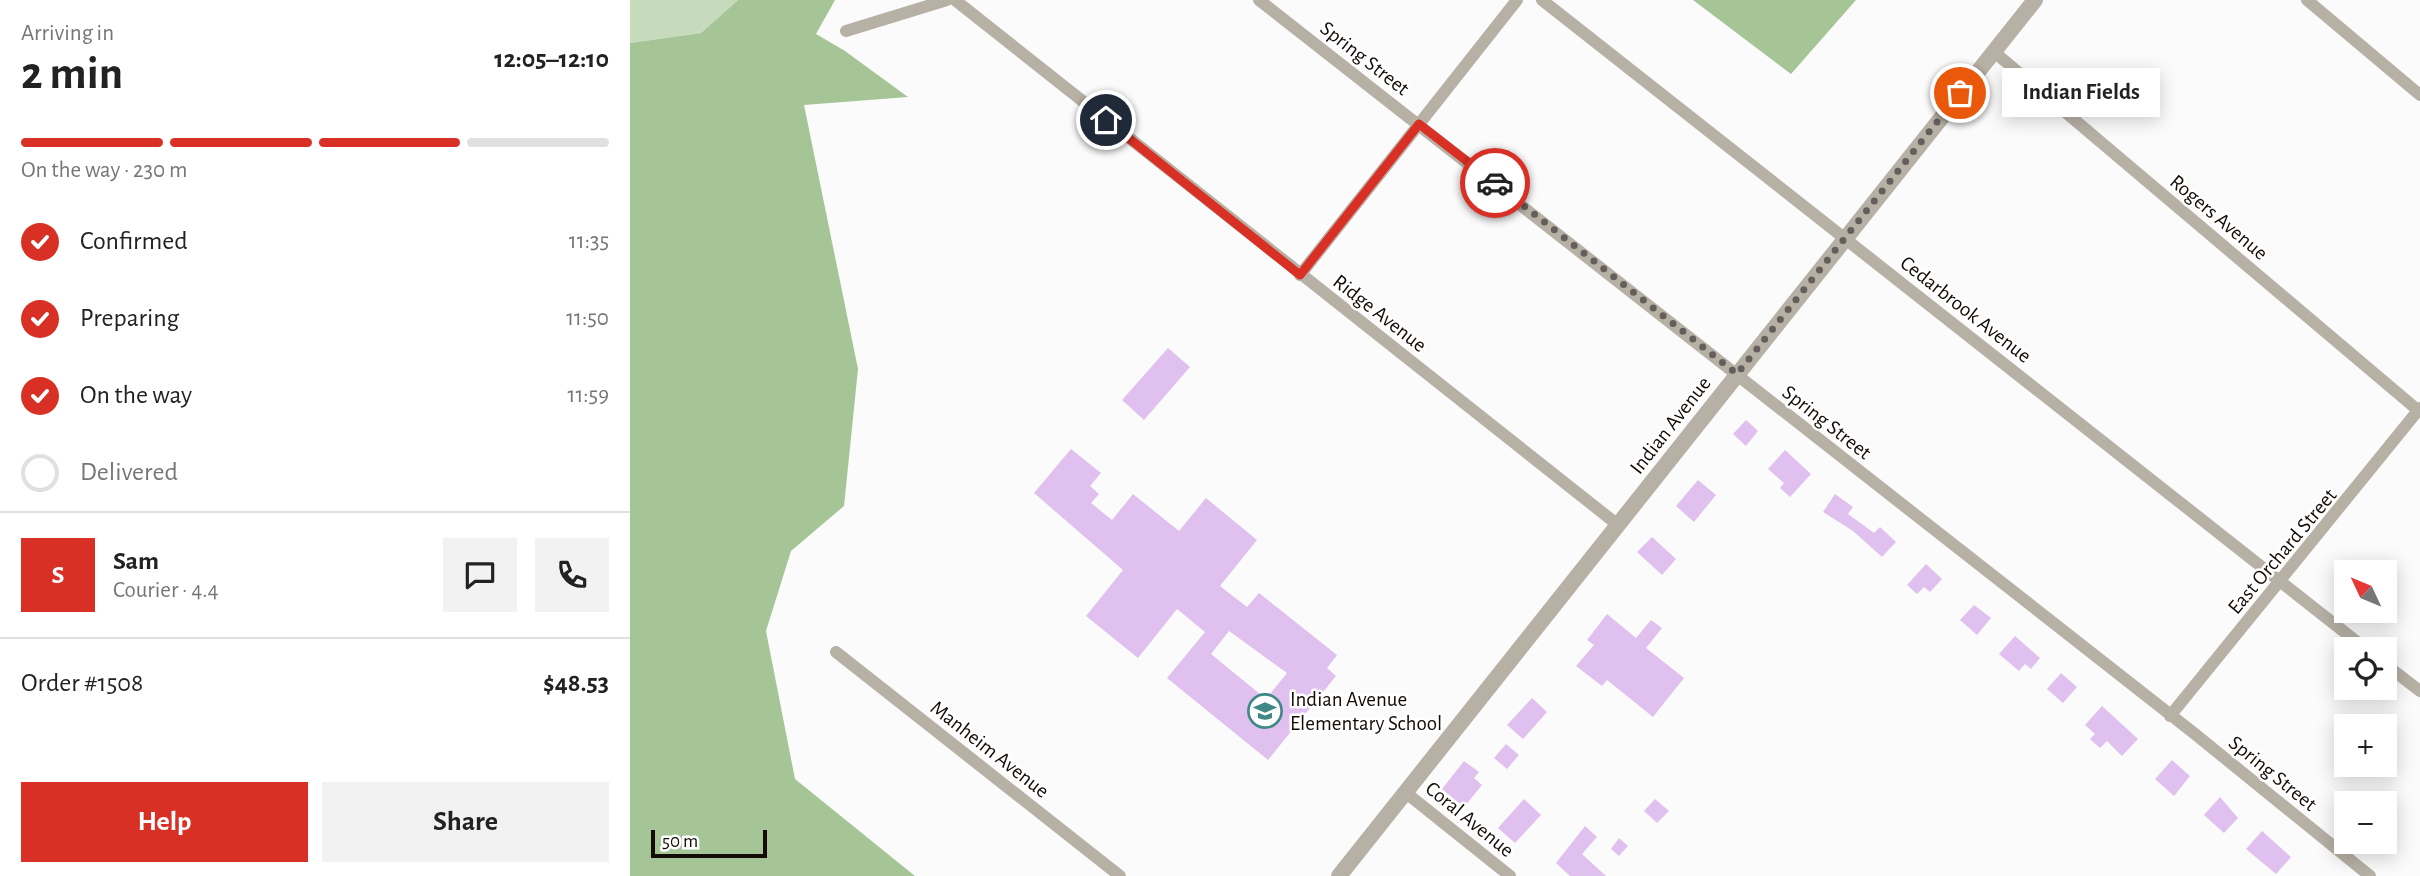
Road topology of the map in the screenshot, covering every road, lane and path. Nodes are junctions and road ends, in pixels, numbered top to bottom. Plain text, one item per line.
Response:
1 (947, 0) edge
2 (955, 0) edge
3 (1259, 0) edge
4 (1517, 0) edge
5 (1542, 0) edge
6 (2035, 0) edge
7 (2306, 0) edge
8 (846, 31) dead end
9 (1993, 51) junction
10 (2420, 95) edge
11 (1419, 124) junction
12 (1845, 238) junction
13 (1300, 275) junction
14 (1737, 374) junction
15 (2419, 410) edge
16 (1618, 525) junction
17 (2281, 582) junction
18 (2351, 637) edge
19 (836, 652) dead end
20 (2397, 673) edge
21 (2420, 691) edge
22 (2170, 716) junction
23 (1405, 792) junction
24 (1119, 876) edge
25 (1339, 876) edge
26 (1510, 876) edge
27 (2370, 876) edge

1 - 8 street
2 - 13 street, Ridge Avenue
3 - 11 street, Spring Street
4 - 11 street
5 - 12 street, Cedarbrook Avenue
6 - 9 street, Indian Avenue
7 - 10 street
9 - 12 street, Indian Avenue
9 - 15 street, Rogers Avenue
11 - 13 street
11 - 14 street, Spring Street
12 - 14 street, Indian Avenue
12 - 17 street, Cedarbrook Avenue
13 - 16 street, Ridge Avenue
14 - 16 street, Indian Avenue
14 - 22 street, Spring Street
15 - 17 street, East Orchard Street
16 - 23 street, Indian Avenue
17 - 18 street, Cedarbrook Avenue
17 - 22 street, East Orchard Street
19 - 24 street, Manheim Avenue
20 - 21 street
22 - 27 street, Spring Street
23 - 25 street, Indian Avenue
23 - 26 street, Coral Avenue

